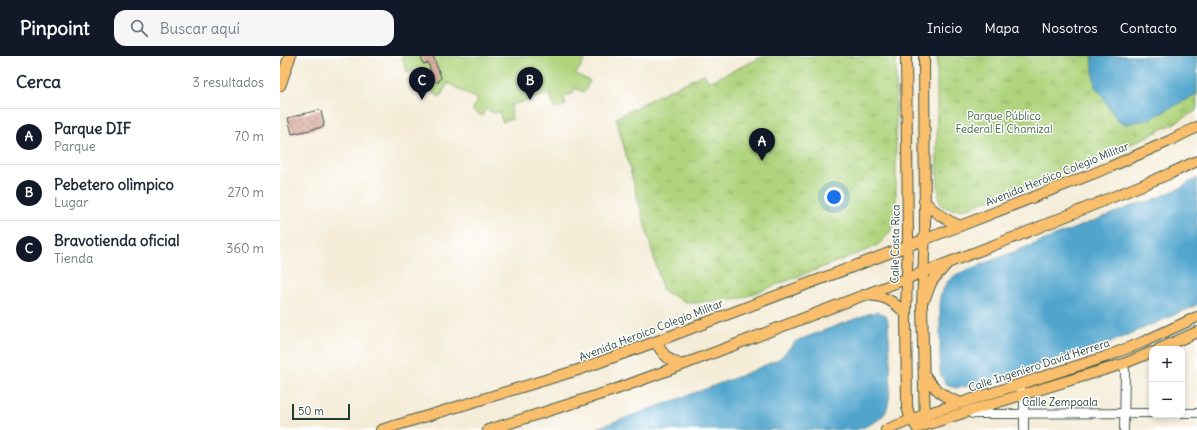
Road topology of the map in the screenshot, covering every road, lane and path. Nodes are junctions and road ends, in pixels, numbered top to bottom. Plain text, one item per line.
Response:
1 (290, 56) edge
2 (906, 56) edge
3 (924, 56) edge
4 (280, 85) edge
5 (1197, 127) edge
6 (1197, 161) edge
7 (924, 201) junction
8 (960, 226) junction
9 (924, 240) junction
10 (908, 246) junction
11 (949, 262) junction
12 (924, 272) junction
13 (906, 278) junction
14 (862, 295) junction
15 (922, 306) junction
16 (906, 314) junction
17 (1197, 318) edge
18 (1197, 332) edge
19 (655, 342) junction
20 (1166, 346) edge
21 (1149, 353) edge
22 (1123, 364) junction
23 (682, 365) junction
24 (924, 373) junction
25 (1019, 385) junction
26 (1023, 395) junction
27 (960, 403) junction
28 (969, 410) junction
29 (1124, 413) junction
30 (1149, 413) edge
31 (1185, 413) edge
32 (1197, 413) edge
33 (926, 414) junction
34 (1025, 414) junction
35 (918, 427) edge
36 (381, 430) edge
37 (488, 430) edge
38 (886, 430) edge
39 (1024, 430) edge
40 (1124, 430) edge

1 - 4 highway
2 - 10 main road, Calle Costa Rica
3 - 7 main road
5 - 8 main road, Avenida Heróico Colegio Militar
6 - 11 main road
7 - 8 main road
7 - 9 main road
8 - 9 main road, Avenida Heróico Colegio Militar
9 - 10 main road, Avenida Heroico Colegio Militar
9 - 12 main road
10 - 13 main road, Calle Costa Rica
10 - 19 main road, Avenida Heroico Colegio Militar
11 - 12 main road
11 - 15 main road
12 - 13 main road
12 - 15 main road
13 - 14 main road
13 - 16 main road, Calle Costa Rica
14 - 16 main road
14 - 23 main road
15 - 24 main road
16 - 35 main road, Calle Costa Rica
17 - 25 main road, Calle Ingeniero David Herrera
18 - 20 main road
19 - 23 main road
19 - 36 main road, Avenida Heroico Colegio Militar
21 - 22 main road, Calle Ingeniero David Herrera
22 - 26 main road, Calle Ingeniero David Herrera
22 - 29 street
23 - 37 main road
24 - 27 main road
24 - 33 main road
25 - 26 street
25 - 27 main road, Calle Ingeniero David Herrera
26 - 28 main road, Calle Ingeniero David Herrera
26 - 34 street
27 - 33 main road, Calle Ingeniero David Herrera
28 - 34 street, Calle Zempoala
28 - 35 main road, Calle Ingeniero David Herrera
29 - 30 street, Calle Zempoala
29 - 34 street, Calle Zempoala
29 - 40 street
31 - 32 street
33 - 35 main road
34 - 39 street
35 - 38 main road, Calle Ingeniero David Herrera

